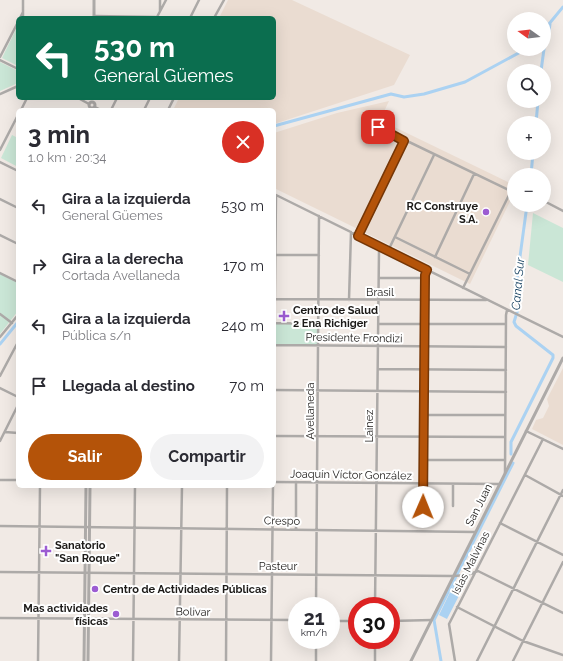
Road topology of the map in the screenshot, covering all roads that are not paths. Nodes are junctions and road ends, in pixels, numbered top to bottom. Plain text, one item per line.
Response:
1 (23, 0) edge
2 (94, 0) edge
3 (160, 0) edge
4 (166, 0) edge
5 (199, 0) edge
6 (224, 0) edge
7 (160, 11) junction
8 (23, 12) junction
9 (21, 16) edge
10 (23, 16) edge
11 (94, 16) edge
12 (159, 16) edge
13 (191, 16) edge
14 (215, 16) edge
15 (16, 26) edge
16 (0, 58) edge
17 (16, 68) edge
18 (16, 87) edge
19 (0, 94) edge
20 (81, 100) edge
21 (92, 107) edge
22 (16, 120) edge
23 (378, 127) dead end
24 (404, 141) junction
25 (0, 150) edge
26 (434, 155) junction
27 (0, 162) edge
28 (16, 170) edge
29 (474, 174) junction
30 (276, 195) edge
31 (0, 199) edge
32 (551, 205) edge
33 (16, 207) edge
34 (563, 211) edge
35 (319, 216) junction
36 (351, 232) junction
37 (0, 235) edge
38 (358, 236) junction
39 (395, 237) junction
40 (16, 243) edge
41 (380, 247) junction
42 (388, 251) junction
43 (276, 255) edge
44 (319, 255) junction
45 (435, 257) junction
46 (427, 270) junction
47 (0, 273) edge
48 (470, 274) junction
49 (378, 278) junction
50 (425, 278) junction
51 (16, 281) edge
52 (463, 288) junction
53 (276, 299) edge
54 (319, 300) junction
55 (349, 300) junction
56 (378, 300) junction
57 (425, 300) junction
58 (486, 300) junction
59 (507, 310) junction
60 (0, 314) edge
61 (16, 317) edge
62 (12, 323) junction
63 (276, 323) edge
64 (319, 324) junction
65 (378, 324) junction
66 (424, 324) junction
67 (506, 324) junction
68 (563, 336) edge
69 (0, 337) edge
70 (276, 345) edge
71 (318, 345) junction
72 (16, 346) edge
73 (378, 346) junction
74 (424, 346) junction
75 (506, 347) junction
76 (563, 358) edge
77 (378, 369) junction
78 (424, 370) junction
79 (506, 370) junction
80 (0, 376) edge
81 (0, 388) edge
82 (276, 390) edge
83 (318, 391) junction
84 (378, 391) junction
85 (424, 391) junction
86 (506, 392) junction
87 (16, 396) edge
88 (16, 409) edge
89 (424, 415) junction
90 (505, 415) junction
91 (526, 431) junction
92 (4, 432) junction
93 (16, 433) edge
94 (276, 436) edge
95 (318, 436) junction
96 (377, 436) junction
97 (424, 437) junction
98 (505, 437) junction
99 (543, 439) junction
100 (0, 441) edge
101 (563, 449) edge
102 (424, 460) junction
103 (505, 460) junction
104 (505, 473) junction
105 (525, 475) junction
106 (0, 480) edge
107 (16, 480) edge
108 (276, 482) edge
109 (296, 482) junction
110 (317, 482) junction
111 (377, 483) junction
112 (424, 484) junction
113 (453, 484) junction
114 (500, 484) junction
115 (40, 488) edge
116 (86, 488) edge
117 (90, 488) edge
118 (135, 488) edge
119 (182, 488) edge
120 (227, 488) edge
121 (274, 488) edge
122 (563, 490) edge
123 (562, 495) edge
124 (453, 506) dead end
125 (423, 507) dead end
126 (500, 523) junction
127 (0, 526) edge
128 (40, 527) junction
129 (87, 528) junction
130 (135, 528) junction
131 (180, 528) junction
132 (227, 529) junction
133 (272, 529) junction
134 (296, 529) junction
135 (317, 530) junction
136 (376, 530) junction
137 (475, 532) junction
138 (537, 542) junction
139 (563, 555) edge
140 (563, 562) edge
141 (476, 571) junction
142 (0, 572) edge
143 (39, 572) junction
144 (87, 573) junction
145 (134, 573) junction
146 (180, 574) junction
147 (227, 574) junction
148 (272, 574) junction
149 (317, 575) junction
150 (376, 575) junction
151 (466, 575) junction
152 (453, 576) junction
153 (471, 580) junction
154 (514, 589) junction
155 (316, 597) edge
156 (375, 597) edge
157 (542, 603) junction
158 (457, 607) junction
159 (563, 614) edge
160 (0, 618) edge
161 (38, 618) junction
162 (86, 619) junction
163 (179, 619) junction
164 (133, 620) junction
165 (226, 620) junction
166 (272, 620) junction
167 (288, 620) edge
168 (432, 620) junction
169 (400, 621) edge
170 (494, 626) junction
171 (523, 641) junction
172 (316, 649) edge
173 (375, 649) edge
174 (563, 655) edge
175 (38, 661) edge
176 (84, 661) edge
177 (88, 661) edge
178 (133, 661) edge
179 (179, 661) edge
180 (226, 661) edge
181 (271, 661) edge
182 (316, 661) edge
183 (375, 661) edge
184 (411, 661) edge
185 (455, 661) edge
186 (477, 661) edge
187 (513, 661) edge

1 - 8 street
2 - 11 street
3 - 7 street
4 - 7 street
5 - 13 street
6 - 14 street
7 - 12 street
8 - 9 street
8 - 10 street
15 - 16 street
16 - 17 street
18 - 19 street
20 - 21 street
22 - 25 street
23 - 24 street
24 - 26 street
24 - 38 street
26 - 29 street
26 - 39 street
27 - 28 street
29 - 45 street
29 - 48 street
30 - 35 street
31 - 33 street
32 - 34 street
35 - 36 street
35 - 44 street, Avellaneda
36 - 38 street
36 - 55 street
37 - 40 street
38 - 41 street
39 - 42 street
39 - 45 street
41 - 42 street
41 - 49 street, Lainez
42 - 46 street
43 - 44 street
44 - 54 street, Avellaneda
45 - 48 street
46 - 50 street
46 - 52 street
47 - 51 street
48 - 52 street
49 - 50 street
49 - 56 street, Lainez
50 - 57 street
52 - 58 street
53 - 54 street, Brasil
54 - 55 street, Brasil
54 - 64 street, Avellaneda
55 - 56 street, Brasil
56 - 57 street, Brasil
56 - 65 street, Lainez
57 - 58 street, Brasil
57 - 66 street
58 - 59 street
59 - 67 street
59 - 68 street
60 - 62 street
61 - 62 street
62 - 69 street
63 - 64 street
64 - 71 street, Avellaneda
65 - 66 street
65 - 73 street, Lainez
66 - 67 street
66 - 74 street
67 - 75 street
70 - 71 street, Presidente Frondizi
71 - 73 street, Presidente Frondizi
71 - 83 street, Avellaneda
72 - 80 street
73 - 74 street, Presidente Frondizi
73 - 77 street, Lainez
74 - 75 street, Presidente Frondizi
74 - 78 street
75 - 79 street
76 - 91 street, San Juan
77 - 78 street
77 - 84 street, Lainez
78 - 79 street
78 - 85 street
79 - 86 street
81 - 87 street
82 - 83 street
83 - 84 street
83 - 95 street, Avellaneda
84 - 85 street
84 - 96 street, Lainez
85 - 86 street
85 - 89 street
86 - 90 street
88 - 92 street
89 - 90 street
89 - 97 street
90 - 98 street
91 - 99 street
91 - 104 street, San Juan
92 - 93 street
92 - 100 street
94 - 95 street
95 - 96 street
95 - 110 street, Avellaneda
96 - 97 street
96 - 111 street, Lainez
97 - 98 street
97 - 102 street
98 - 103 street
99 - 101 street
99 - 105 street, Islas Malvinas
102 - 103 street
102 - 112 street
103 - 104 street
104 - 114 street, San Juan
105 - 123 street
105 - 126 street, Islas Malvinas
106 - 107 street
108 - 109 street, Joaquín Víctor González
109 - 110 street, Joaquín Víctor González
109 - 134 street
110 - 111 street, Joaquín Víctor González
110 - 135 street, Avellaneda
111 - 112 street, Joaquín Víctor González
111 - 136 street, Lainez
112 - 113 street, Joaquín Víctor González
112 - 125 street
113 - 114 street, Joaquín Víctor González
113 - 124 street
114 - 137 street, San Juan
115 - 128 street
116 - 129 street
117 - 129 street
118 - 130 street
119 - 131 street
120 - 132 street
121 - 133 street
122 - 123 street
123 - 138 street
126 - 138 street
126 - 141 street, Islas Malvinas
127 - 128 street, Crespo
128 - 129 street, Crespo
128 - 143 street
129 - 130 street, Crespo
129 - 144 street
130 - 131 street, Crespo
130 - 145 street
131 - 132 street, Crespo
131 - 146 street
132 - 133 street, Crespo
132 - 147 street
133 - 134 street, Crespo
133 - 148 street
134 - 135 street, Crespo
135 - 136 street, Crespo
135 - 149 street, Avellaneda
136 - 137 street, Crespo
136 - 150 street, Lainez
137 - 152 street, San Juan
138 - 139 street
138 - 154 street
140 - 157 street
141 - 151 street, Pasteur
141 - 153 street, Islas Malvinas
141 - 154 street
142 - 143 street, Pasteur
143 - 144 street, Pasteur
143 - 161 street
144 - 145 street, Pasteur
144 - 162 street
145 - 146 street, Pasteur
145 - 164 street
146 - 147 street, Pasteur
146 - 163 street
147 - 148 street, Pasteur
147 - 165 street
148 - 149 street, Pasteur
148 - 166 street
149 - 150 street, Pasteur
149 - 155 street, Avellaneda
150 - 152 street, Pasteur
150 - 156 street, Lainez
151 - 152 street, Pasteur
151 - 153 street
152 - 168 street, San Juan
153 - 158 street, Islas Malvinas
154 - 157 street
154 - 170 street
157 - 159 street
157 - 171 street
158 - 170 street
158 - 185 street, Islas Malvinas
160 - 161 street, Bolivar
161 - 162 street, Bolivar
161 - 175 street
162 - 164 street, Bolivar
162 - 176 street
162 - 177 street
163 - 164 street, Bolivar
163 - 165 street, Bolivar
163 - 179 street
164 - 178 street
165 - 166 street, Bolivar
165 - 180 street
166 - 167 street, Bolivar
166 - 181 street
168 - 169 street
168 - 184 street, San Juan
170 - 171 street
170 - 186 street
171 - 174 street
171 - 187 street
172 - 182 street
173 - 183 street

